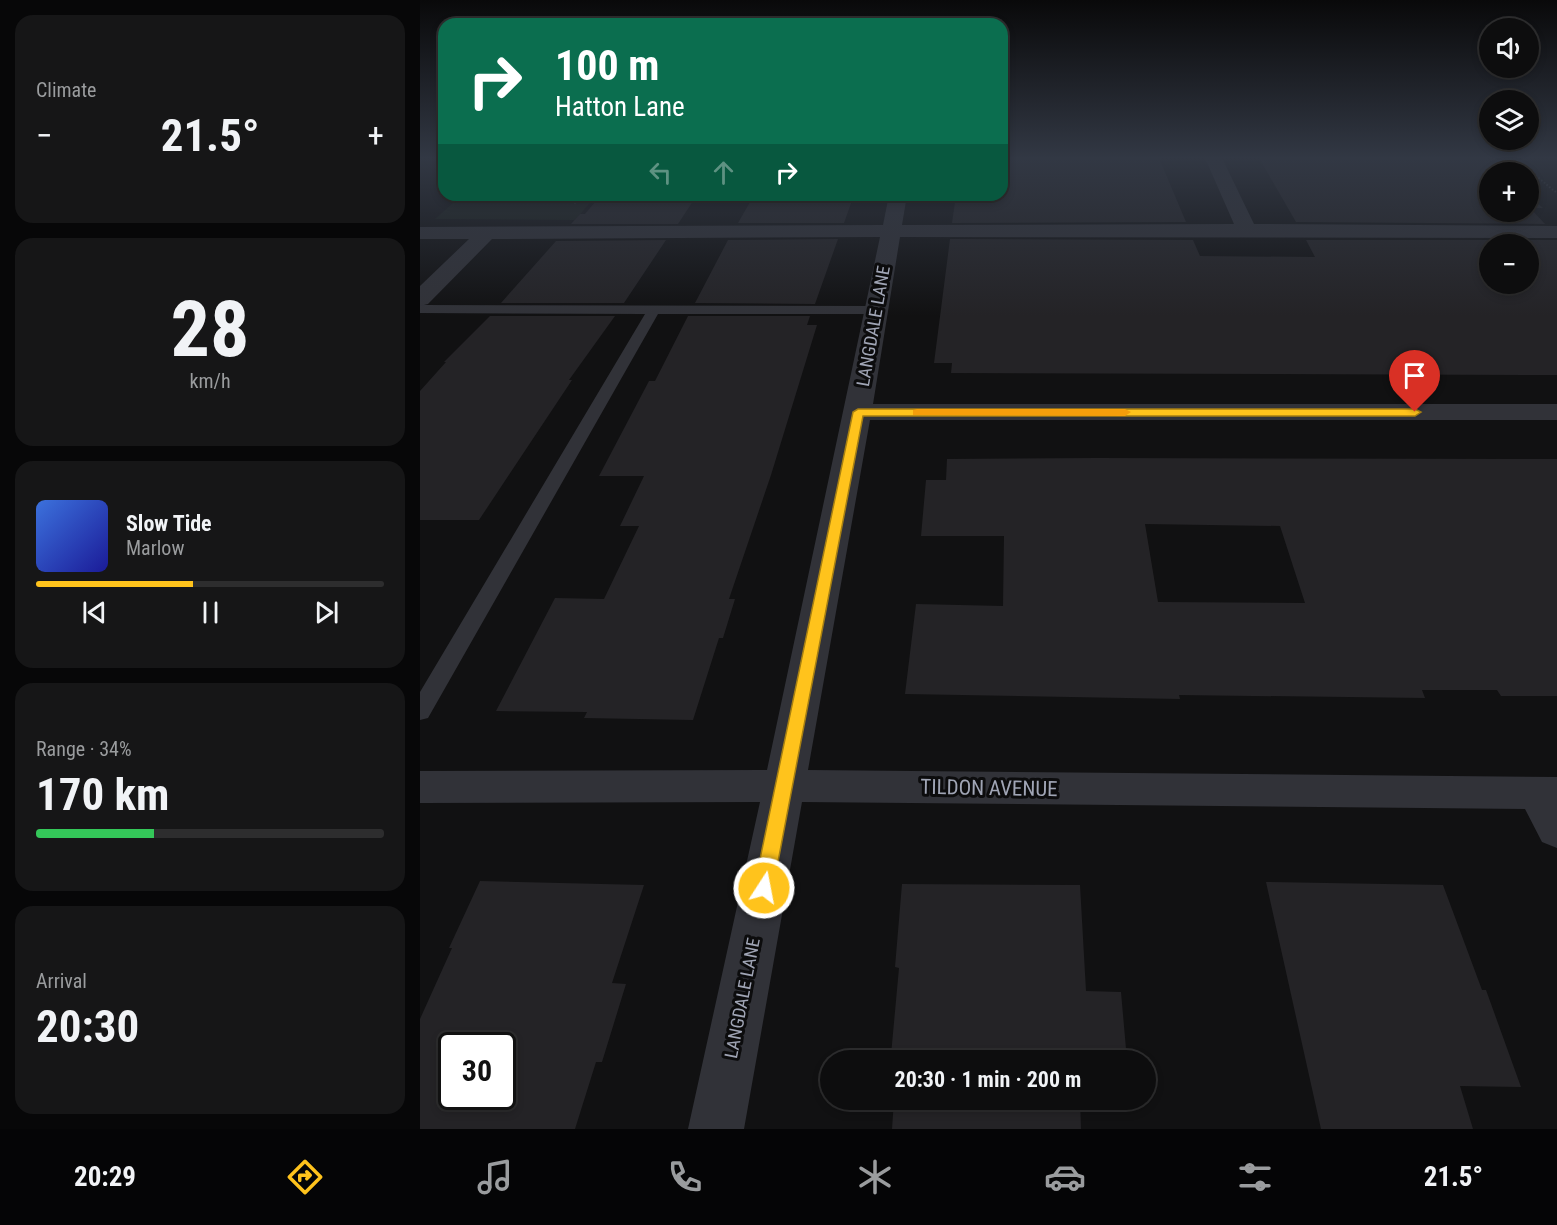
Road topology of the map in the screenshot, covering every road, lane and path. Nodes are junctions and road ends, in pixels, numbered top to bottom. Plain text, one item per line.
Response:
1 (895, 211) edge
2 (1237, 211) edge
3 (1246, 231) junction
4 (890, 232) junction
5 (1557, 232) edge
6 (420, 233) edge
7 (486, 233) junction
8 (420, 299) edge
9 (420, 309) edge
10 (653, 310) junction
11 (877, 310) junction
12 (858, 412) junction
13 (1557, 412) edge
14 (420, 712) edge
15 (784, 786) junction
16 (420, 787) edge
17 (1551, 806) edge
18 (716, 1129) edge

1 - 4 street, LANGDALE LANE
2 - 3 street
3 - 4 street
3 - 5 street
4 - 7 street
4 - 11 street, LANGDALE LANE
6 - 7 street
7 - 8 street
9 - 10 lane
10 - 11 lane
10 - 14 lane
11 - 12 street, LANGDALE LANE
12 - 13 street
12 - 15 street, LANGDALE LANE
15 - 16 street, TILDON AVENUE
15 - 17 street, TILDON AVENUE
15 - 18 street, LANGDALE LANE

